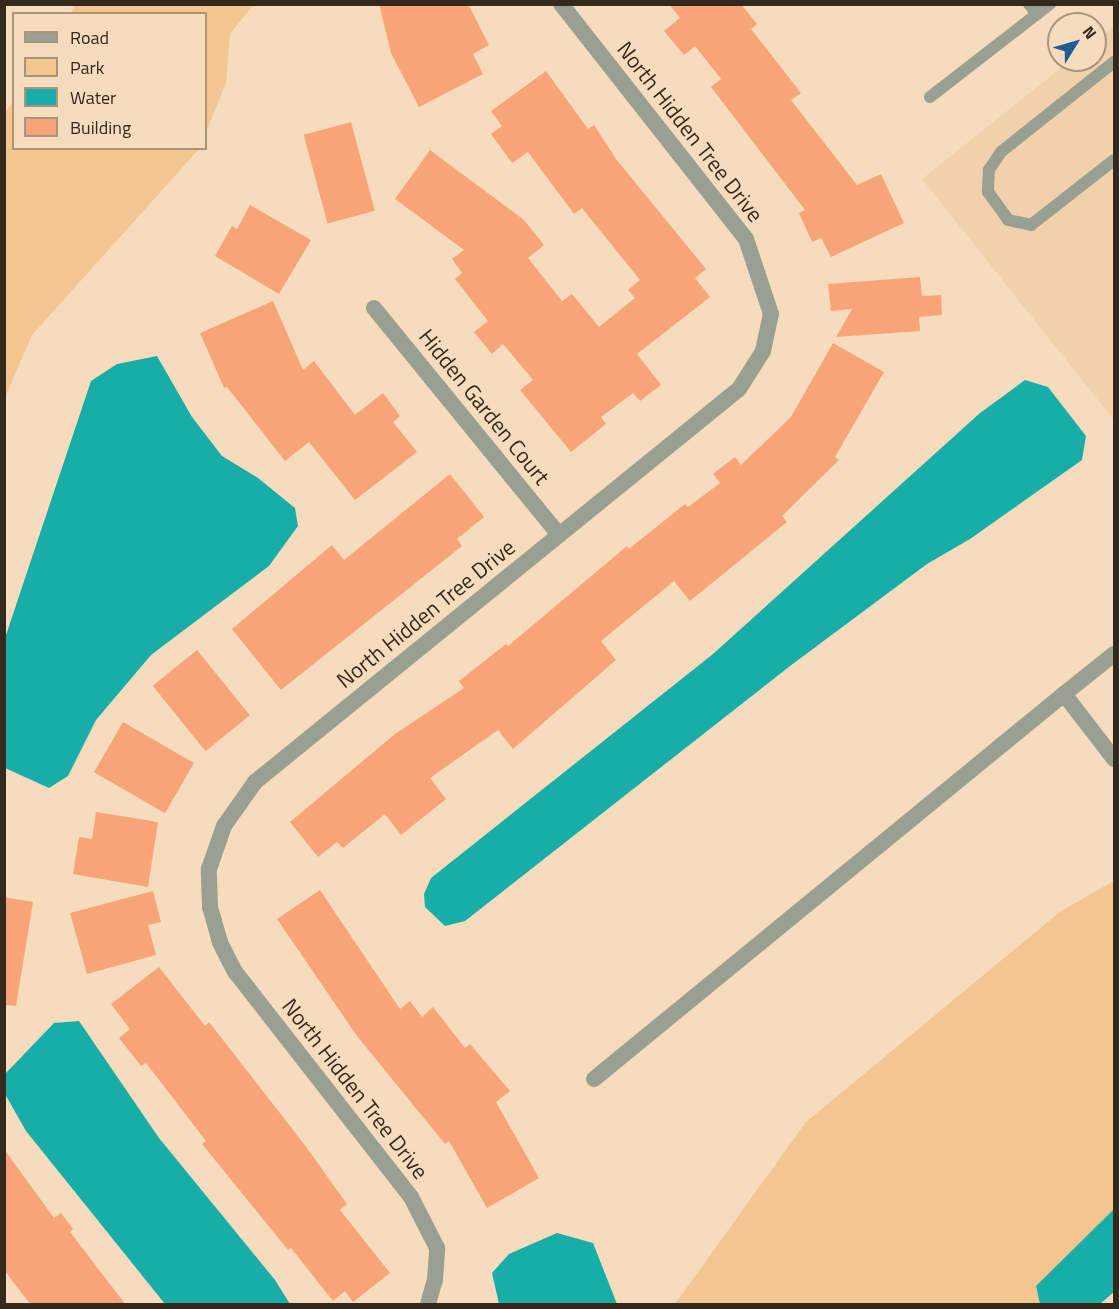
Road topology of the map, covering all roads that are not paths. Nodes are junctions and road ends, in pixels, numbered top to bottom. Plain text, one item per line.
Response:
1 (561, 4) edge
2 (1050, 4) edge
3 (1033, 10) edge
4 (1114, 62) edge
5 (930, 97) dead end
6 (1114, 160) edge
7 (374, 308) dead end
8 (559, 535) junction
9 (1114, 654) edge
10 (1064, 694) junction
11 (1114, 758) edge
12 (594, 1079) dead end
13 (428, 1305) edge

1 - 8 street, North Hidden Tree Drive
2 - 3 lane
3 - 5 lane
4 - 6 lane
7 - 8 street, Hidden Garden Court
8 - 13 street, North Hidden Tree Drive
9 - 10 street
10 - 11 street
10 - 12 street

